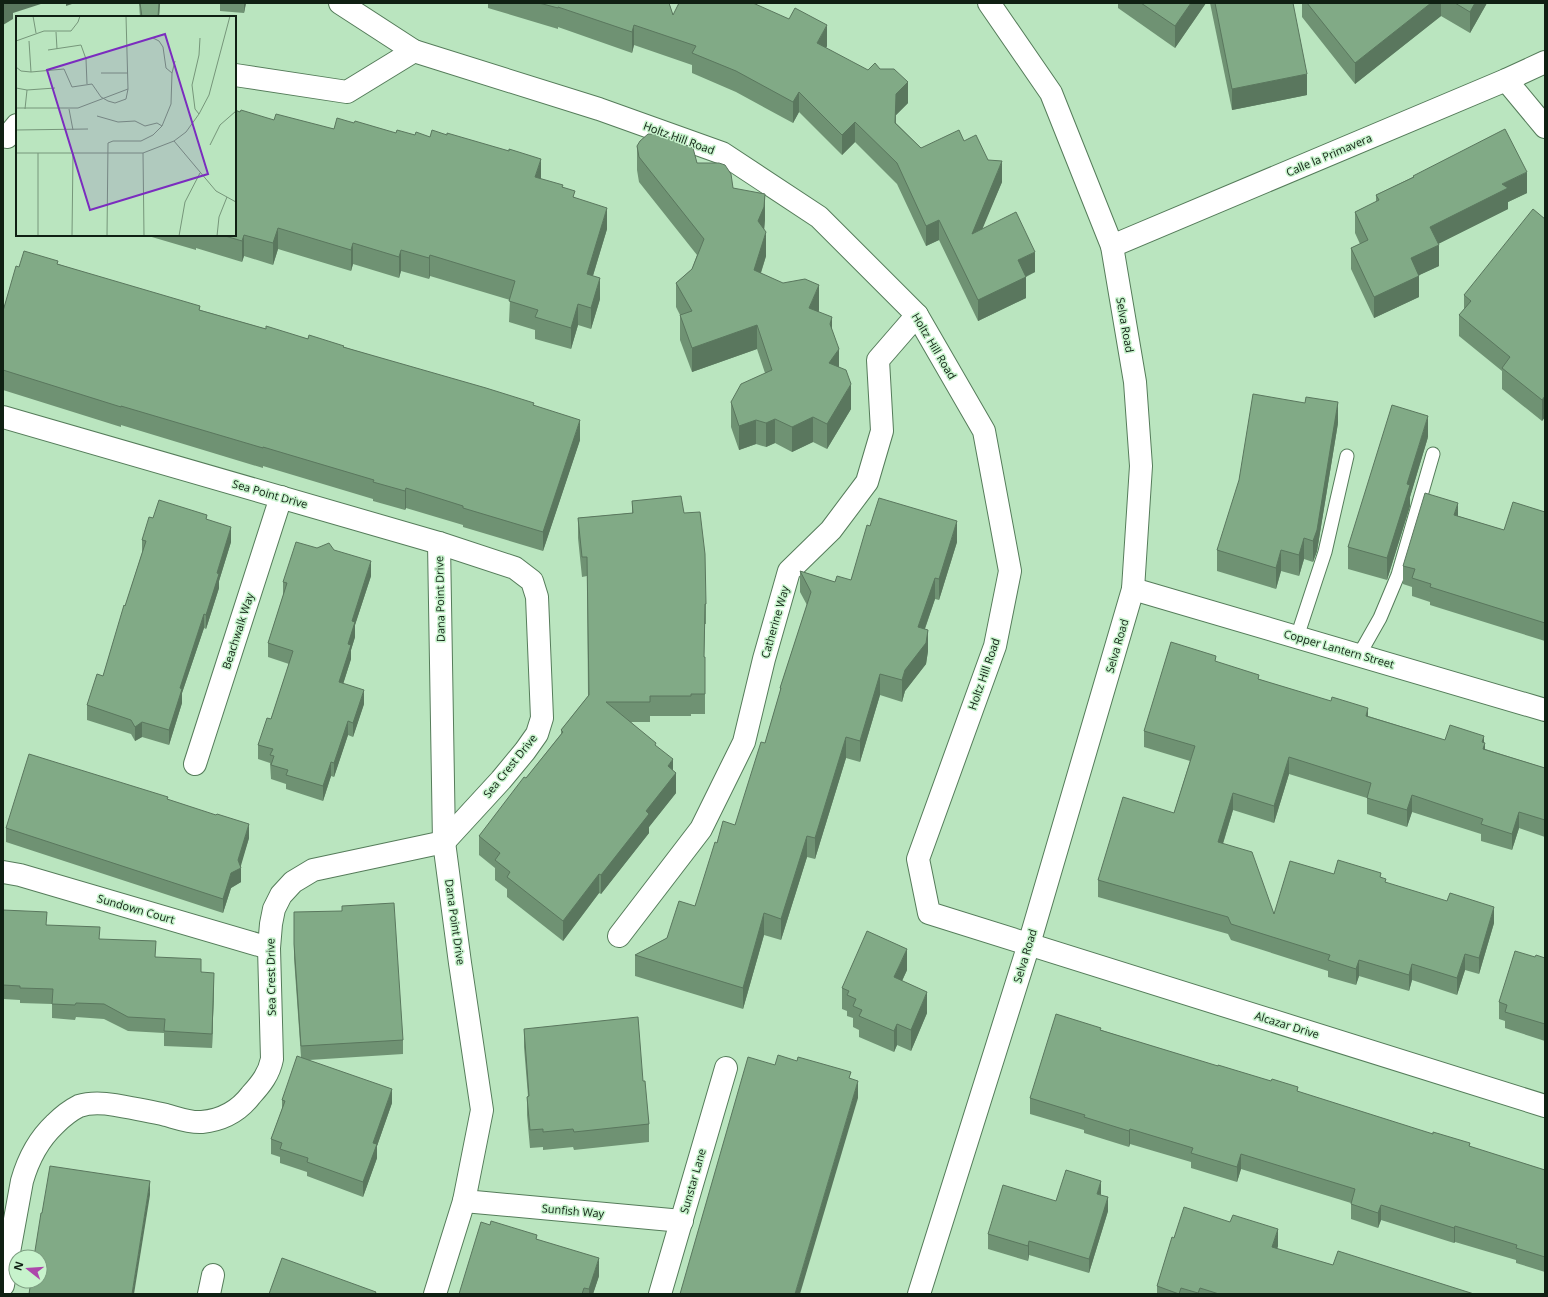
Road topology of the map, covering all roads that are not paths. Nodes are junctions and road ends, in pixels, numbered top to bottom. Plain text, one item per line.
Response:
1 (340, 3) edge
2 (989, 3) edge
3 (414, 51) junction
4 (1545, 62) edge
5 (236, 75) edge
6 (1506, 80) junction
7 (1545, 127) edge
8 (1112, 246) junction
9 (917, 315) junction
10 (3, 417) edge
11 (1434, 454) dead end
12 (1347, 456) dead end
13 (281, 497) junction
14 (439, 543) junction
15 (532, 581) joint
16 (1134, 588) junction
17 (1297, 637) junction
18 (1359, 655) junction
19 (1545, 710) edge
20 (196, 764) dead end
21 (444, 842) junction
22 (3, 872) edge
23 (620, 936) dead end
24 (1028, 944) junction
25 (269, 948) junction
26 (726, 1068) dead end
27 (1545, 1106) edge
28 (464, 1201) junction
29 (682, 1221) junction
30 (3, 1285) edge
31 (435, 1294) edge
32 (660, 1294) edge
33 (919, 1294) edge

1 - 3 street, Holtz Hill Road
2 - 8 street, Selva Road
3 - 5 street
3 - 9 street, Holtz Hill Road
4 - 6 street, Calle la Primavera
6 - 7 street
6 - 8 street, Calle la Primavera
8 - 16 street, Selva Road
9 - 23 street, Catherine Way
9 - 24 street, Holtz Hill Road
10 - 13 street, Sea Point Drive
11 - 18 lane
12 - 17 lane
13 - 14 street, Sea Point Drive
13 - 20 street, Beachwalk Way
14 - 15 street, Sea Point Drive
14 - 21 street, Dana Point Drive
15 - 21 street, Sea Crest Drive
16 - 17 street, Copper Lantern Street
16 - 24 street, Selva Road
17 - 18 street, Copper Lantern Street
18 - 19 street, Copper Lantern Street
21 - 25 street, Sea Crest Drive
21 - 28 street, Dana Point Drive
22 - 25 street, Sundown Court
24 - 27 street, Alcazar Drive
24 - 33 street, Selva Road
25 - 30 street, Sea Crest Drive
26 - 29 street, Sunstar Lane
28 - 29 street, Sunfish Way
28 - 31 street, Dana Point Drive
29 - 32 street, Sunstar Lane

